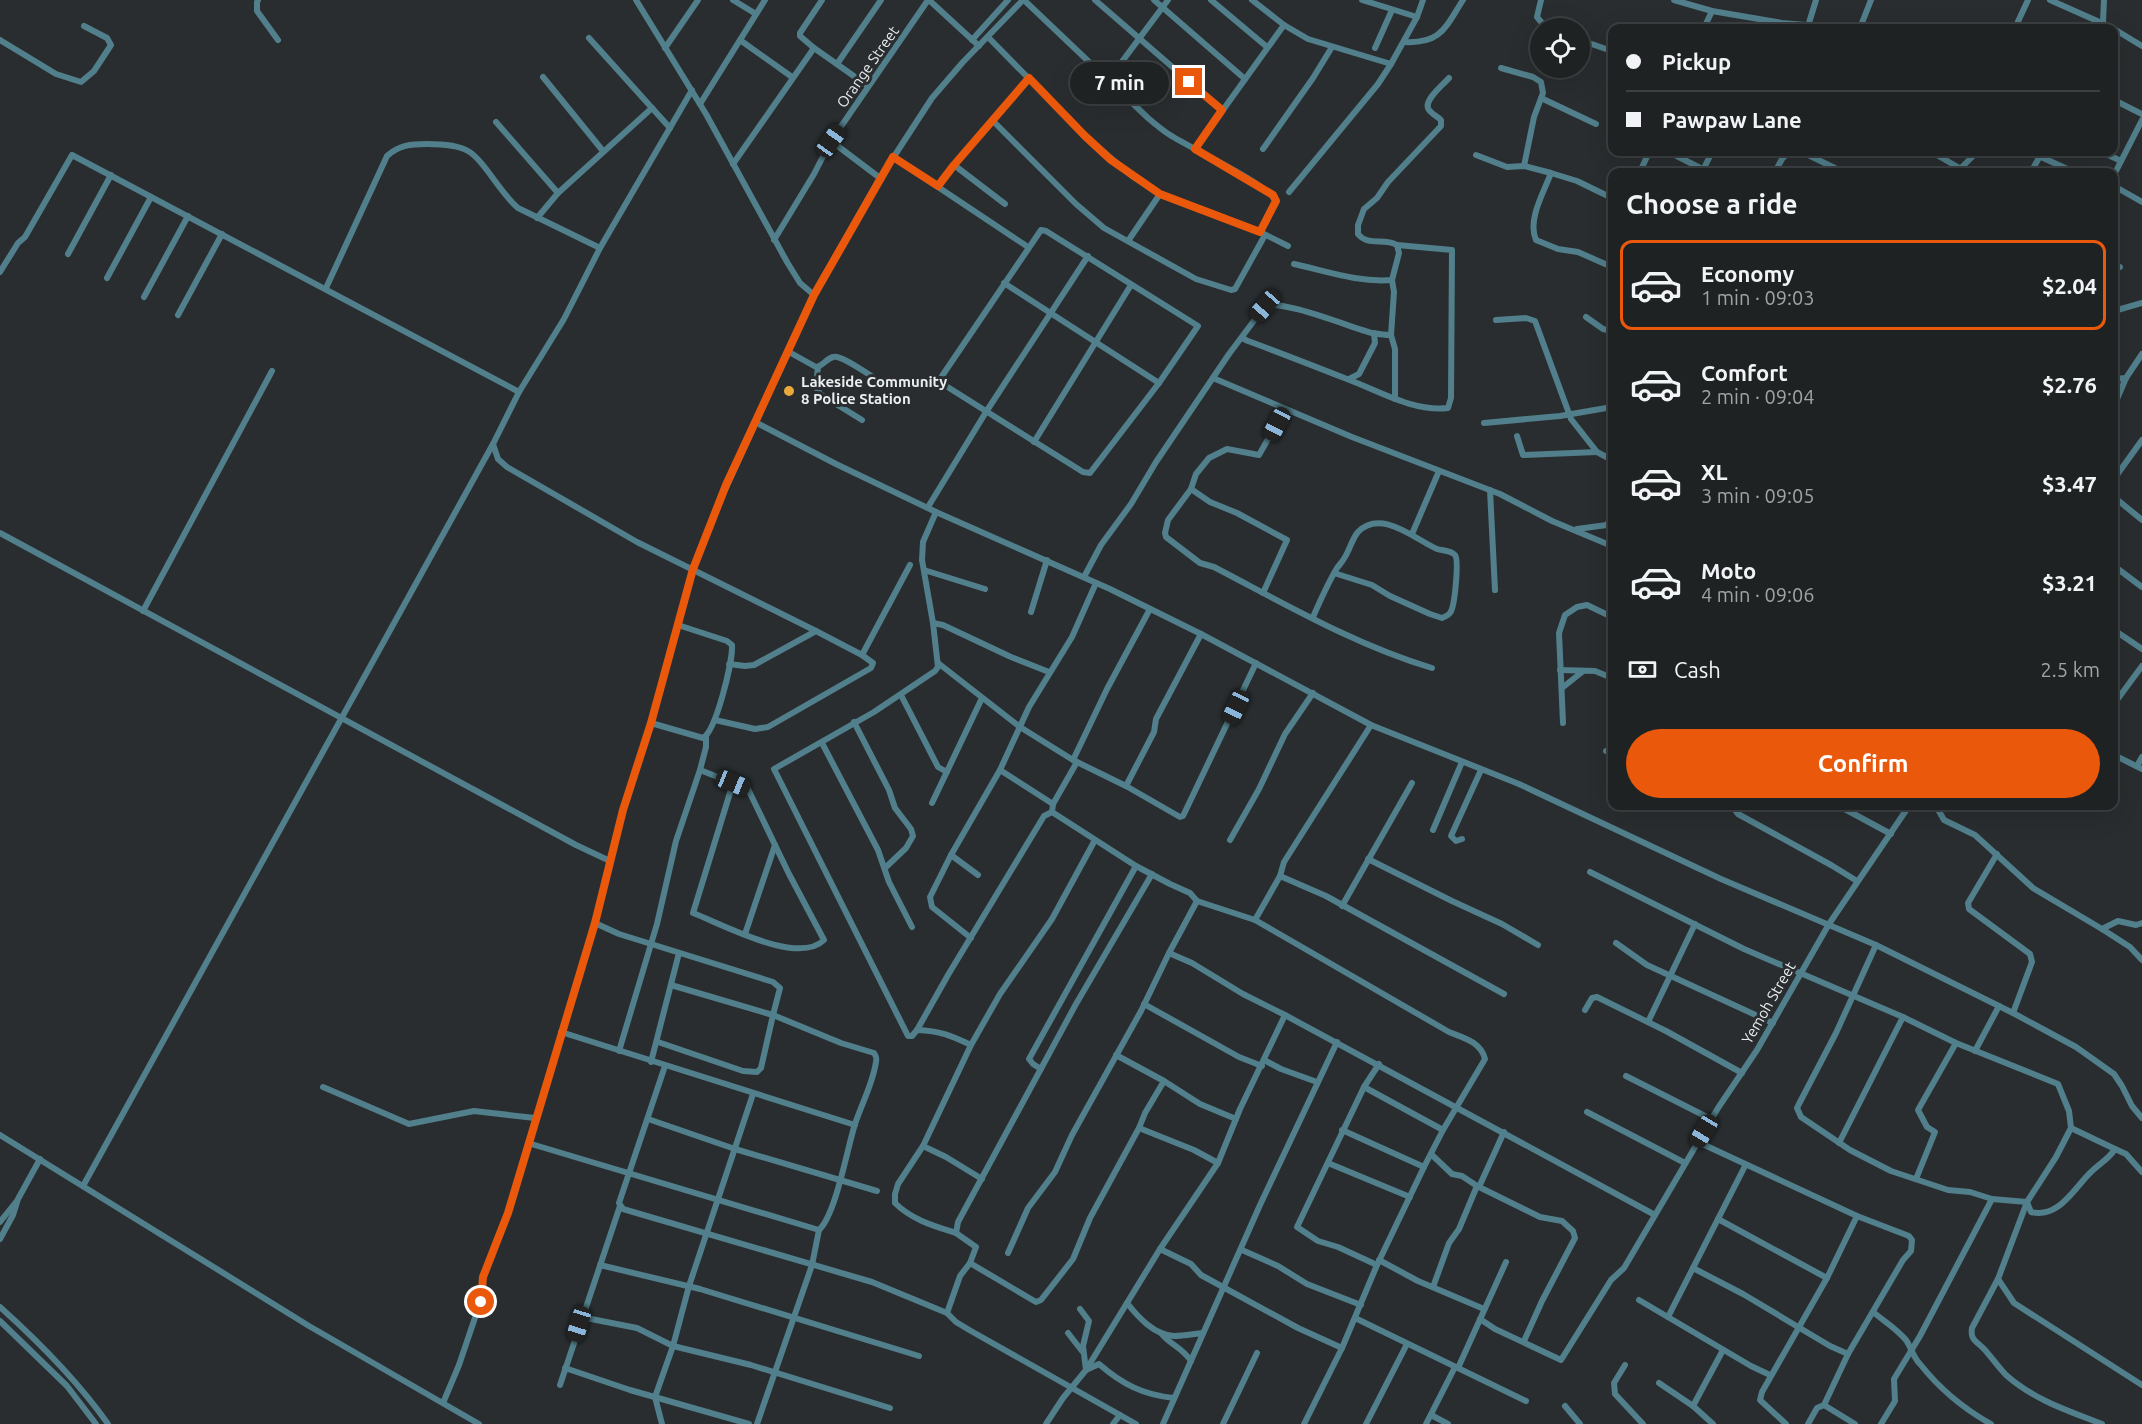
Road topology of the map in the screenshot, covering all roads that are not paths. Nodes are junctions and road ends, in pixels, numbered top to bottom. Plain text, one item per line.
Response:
1 (258, 0) edge
2 (636, 0) edge
3 (698, 0) edge
4 (734, 0) edge
5 (765, 0) edge
6 (822, 0) edge
7 (880, 0) edge
8 (928, 0) edge
9 (1008, 0) edge
10 (1024, 0) edge
11 (1095, 0) edge
12 (1154, 0) edge
13 (1168, 0) edge
14 (1211, 0) edge
15 (1252, 0) edge
16 (1362, 0) edge
17 (1423, 0) edge
18 (1463, 0) edge
19 (1541, 0) edge
20 (1674, 0) edge
21 (1816, 0) edge
22 (1871, 0) edge
23 (2028, 0) edge
24 (2049, 0) edge
25 (2104, 0) edge
26 (1163, 7) junction
27 (1392, 10) junction
28 (1712, 11) junction
29 (756, 14) junction
30 (1416, 17) junction
31 (1539, 18) edge
32 (2103, 22) junction
33 (1706, 24) edge
34 (1795, 24) edge
35 (1809, 24) edge
36 (1862, 24) edge
37 (2017, 24) edge
38 (2106, 24) edge
39 (1284, 25) junction
40 (84, 26) dead end
41 (2118, 32) edge
42 (988, 37) junction
43 (589, 38) dead end
44 (0, 40) edge
45 (278, 40) dead end
46 (740, 40) junction
47 (972, 40) junction
48 (1139, 40) junction
49 (1404, 42) junction
50 (1590, 43) edge
51 (979, 46) junction
52 (2142, 46) edge
53 (1267, 47) junction
54 (1332, 47) junction
55 (665, 48) junction
56 (814, 48) junction
57 (1375, 48) dead end
58 (1608, 50) edge
59 (837, 64) junction
60 (1391, 64) junction
61 (1502, 68) dead end
62 (543, 77) dead end
63 (792, 77) junction
64 (1029, 78) junction
65 (1449, 78) dead end
66 (1110, 79) junction
67 (1245, 79) junction
68 (868, 86) junction
69 (692, 90) junction
70 (1541, 98) junction
71 (2118, 101) edge
72 (700, 104) junction
73 (652, 108) junction
74 (1222, 110) junction
75 (2142, 113) edge
76 (992, 120) junction
77 (2142, 120) edge
78 (496, 122) dead end
79 (1596, 124) dead end
80 (670, 128) junction
81 (831, 141) junction
82 (1195, 149) junction
83 (1263, 149) dead end
84 (603, 151) junction
85 (1476, 155) dead end
86 (1676, 156) edge
87 (1810, 156) edge
88 (1938, 156) edge
89 (1973, 156) edge
90 (2040, 156) joint
91 (2110, 156) edge
92 (893, 157) junction
93 (2121, 161) junction
94 (734, 164) junction
95 (954, 165) junction
96 (1524, 166) junction
97 (1700, 168) edge
98 (1836, 168) edge
99 (1955, 168) edge
100 (1962, 168) edge
101 (2033, 168) edge
102 (2066, 168) edge
103 (2118, 168) edge
104 (1551, 173) junction
105 (111, 176) junction
106 (880, 178) junction
107 (938, 186) junction
108 (2118, 188) edge
109 (1289, 192) dead end
110 (558, 193) junction
111 (1160, 194) junction
112 (1608, 196) edge
113 (151, 197) junction
114 (2142, 202) edge
115 (1005, 204) dead end
116 (188, 216) junction
117 (537, 218) junction
118 (222, 234) junction
119 (1262, 234) junction
120 (774, 240) junction
121 (1128, 241) junction
122 (1397, 245) junction
123 (1288, 246) dead end
124 (1028, 247) junction
125 (600, 248) junction
126 (68, 254) dead end
127 (1088, 256) junction
128 (1294, 264) dead end
129 (1608, 265) edge
130 (0, 272) edge
131 (107, 278) dead end
132 (1392, 280) junction
133 (1004, 283) junction
134 (1131, 285) junction
135 (326, 288) junction
136 (814, 295) junction
137 (144, 297) dead end
138 (2142, 303) edge
139 (2118, 310) edge
140 (1051, 314) junction
141 (177, 315) dead end
142 (1586, 316) dead end
143 (1496, 320) dead end
144 (1608, 330) edge
145 (1374, 333) junction
146 (1391, 335) junction
147 (1242, 338) junction
148 (1097, 342) junction
149 (789, 352) junction
150 (2142, 354) edge
151 (818, 367) junction
152 (272, 371) dead end
153 (1213, 378) junction
154 (2126, 378) junction
155 (1349, 379) junction
156 (2118, 379) edge
157 (881, 382) dead end
158 (1159, 382) junction
159 (519, 392) junction
160 (2118, 397) edge
161 (1395, 399) junction
162 (1608, 408) edge
163 (1285, 409) junction
164 (986, 412) junction
165 (1569, 413) junction
166 (862, 420) dead end
167 (755, 422) junction
168 (1484, 423) dead end
169 (1517, 436) dead end
170 (2142, 440) edge
171 (1034, 442) junction
172 (493, 444) junction
173 (1597, 452) junction
174 (1608, 458) edge
175 (1439, 471) junction
176 (2118, 473) edge
177 (1191, 489) junction
178 (1490, 490) junction
179 (2118, 499) edge
180 (928, 507) junction
181 (936, 512) junction
182 (2142, 520) edge
183 (1608, 523) edge
184 (1573, 530) junction
185 (0, 533) edge
186 (1412, 534) junction
187 (1608, 544) edge
188 (1047, 560) junction
189 (910, 565) dead end
190 (693, 569) junction
191 (2118, 569) edge
192 (924, 570) junction
193 (1334, 573) junction
194 (1084, 577) junction
195 (1096, 583) junction
196 (2142, 587) edge
197 (985, 590) dead end
198 (1495, 590) dead end
199 (1263, 593) junction
200 (1150, 609) junction
201 (143, 611) junction
202 (1030, 612) dead end
203 (1608, 615) edge
204 (1312, 617) junction
205 (933, 623) junction
206 (678, 626) junction
207 (816, 631) junction
208 (2118, 633) edge
209 (1201, 634) junction
210 (2142, 649) edge
211 (862, 656) junction
212 (939, 663) junction
213 (1256, 663) junction
214 (729, 664) junction
215 (2142, 666) edge
216 (1432, 668) dead end
217 (1560, 670) junction
218 (1582, 671) junction
219 (1049, 672) junction
220 (1608, 676) edge
221 (1562, 688) junction
222 (1313, 693) junction
223 (901, 695) junction
224 (982, 698) junction
225 (2118, 699) edge
226 (341, 718) junction
227 (715, 720) junction
228 (854, 722) junction
229 (651, 723) junction
230 (1563, 723) dead end
231 (1371, 725) junction
232 (1020, 727) junction
233 (706, 737) junction
234 (822, 742) junction
235 (2118, 757) edge
236 (2142, 757) edge
237 (1075, 761) junction
238 (1462, 762) junction
239 (2140, 767) edge
240 (700, 770) junction
241 (1000, 770) junction
242 (1481, 770) junction
243 (947, 772) junction
244 (733, 783) junction
245 (1412, 783) dead end
246 (1126, 786) junction
247 (932, 803) dead end
248 (1053, 804) junction
249 (1735, 810) edge
250 (1846, 810) edge
251 (1906, 810) edge
252 (1938, 810) edge
253 (1052, 812) junction
254 (1433, 830) dead end
255 (1891, 834) junction
256 (1462, 839) dead end
257 (1095, 840) junction
258 (1230, 840) dead end
259 (775, 845) junction
260 (1997, 854) junction
261 (951, 855) junction
262 (1368, 859) junction
263 (610, 861) junction
264 (1137, 866) junction
265 (885, 868) junction
266 (1590, 872) dead end
267 (1152, 874) junction
268 (978, 875) dead end
269 (1280, 876) junction
270 (1857, 881) junction
271 (1197, 902) junction
272 (1342, 906) junction
273 (1255, 920) junction
274 (595, 923) junction
275 (2142, 923) edge
276 (1695, 924) junction
277 (1829, 924) junction
278 (912, 927) dead end
279 (2102, 929) junction
280 (745, 934) junction
281 (971, 938) junction
282 (650, 943) junction
283 (1616, 943) dead end
284 (1538, 945) dead end
285 (1876, 945) junction
286 (679, 953) junction
287 (1169, 953) junction
288 (2141, 958) edge
289 (1800, 974) junction
290 (1672, 975) junction
291 (671, 985) junction
292 (1504, 993) dead end
293 (1853, 995) junction
294 (1144, 1004) junction
295 (1999, 1006) junction
296 (1585, 1010) dead end
297 (2013, 1013) junction
298 (773, 1015) junction
299 (1285, 1015) junction
300 (1903, 1017) junction
301 (1648, 1022) junction
302 (1773, 1023) junction
303 (917, 1030) junction
304 (561, 1032) junction
305 (658, 1042) junction
306 (1337, 1042) junction
307 (1956, 1043) junction
308 (971, 1045) junction
309 (619, 1051) junction
310 (1976, 1051) junction
311 (1116, 1055) junction
312 (651, 1062) junction
313 (1263, 1063) junction
314 (1379, 1064) junction
315 (665, 1066) junction
316 (1041, 1069) junction
317 (1742, 1073) junction
318 (1626, 1076) dead end
319 (1164, 1081) junction
320 (1317, 1082) junction
321 (323, 1087) dead end
322 (1364, 1087) junction
323 (753, 1094) junction
324 (1458, 1107) junction
325 (1587, 1112) dead end
326 (535, 1118) junction
327 (2142, 1118) edge
328 (648, 1119) junction
329 (1236, 1119) junction
330 (1711, 1119) junction
331 (855, 1125) junction
332 (1139, 1128) junction
333 (2071, 1128) junction
334 (1342, 1130) junction
335 (1443, 1130) junction
336 (1504, 1132) junction
337 (0, 1135) edge
338 (1698, 1142) junction
339 (528, 1143) junction
340 (1839, 1143) junction
341 (923, 1146) junction
342 (735, 1149) junction
343 (2115, 1149) junction
344 (1431, 1154) junction
345 (40, 1159) junction
346 (1218, 1163) junction
347 (1328, 1163) junction
348 (1685, 1163) junction
349 (1745, 1166) junction
350 (1424, 1167) junction
351 (2142, 1172) edge
352 (628, 1175) junction
353 (982, 1179) junction
354 (1916, 1179) junction
355 (840, 1181) junction
356 (83, 1186) junction
357 (1478, 1186) junction
358 (877, 1191) dead end
359 (1410, 1197) junction
360 (18, 1199) junction
361 (1992, 1199) junction
362 (718, 1202) junction
363 (2028, 1202) junction
364 (620, 1206) junction
365 (1655, 1215) junction
366 (1857, 1216) junction
367 (1718, 1219) junction
368 (0, 1222) edge
369 (819, 1230) junction
370 (708, 1233) junction
371 (956, 1233) junction
372 (0, 1239) edge
373 (1160, 1249) junction
374 (1242, 1250) junction
375 (1008, 1253) dead end
376 (1506, 1262) dead end
377 (970, 1263) junction
378 (1378, 1263) junction
379 (600, 1264) junction
380 (812, 1265) junction
381 (1693, 1268) junction
382 (1827, 1278) junction
383 (1998, 1279) junction
384 (689, 1287) junction
385 (1225, 1287) junction
386 (1433, 1287) junction
387 (1639, 1300) dead end
388 (1127, 1303) junction
389 (1361, 1305) junction
390 (0, 1307) edge
391 (1080, 1309) dead end
392 (1484, 1309) junction
393 (1874, 1312) junction
394 (947, 1313) junction
395 (581, 1317) junction
396 (1668, 1317) junction
397 (794, 1318) junction
398 (1355, 1318) junction
399 (1480, 1318) junction
400 (0, 1321) edge
401 (1798, 1328) junction
402 (1161, 1332) junction
403 (1068, 1333) dead end
404 (1203, 1333) junction
405 (1524, 1341) junction
406 (1407, 1344) junction
407 (674, 1346) junction
408 (1342, 1348) junction
409 (1724, 1350) junction
410 (1257, 1353) dead end
411 (1911, 1353) junction
412 (1083, 1354) junction
413 (1848, 1354) junction
414 (919, 1356) dead end
415 (1191, 1361) junction
416 (1625, 1365) dead end
417 (565, 1368) junction
418 (1456, 1368) junction
419 (1086, 1370) junction
420 (776, 1373) junction
421 (1770, 1375) junction
422 (1659, 1383) dead end
423 (560, 1385) dead end
424 (2142, 1385) edge
425 (1071, 1389) junction
426 (655, 1397) junction
427 (1174, 1398) junction
428 (1526, 1401) dead end
429 (443, 1403) junction
430 (1824, 1405) junction
431 (1565, 1406) dead end
432 (1693, 1406) junction
433 (890, 1408) dead end
434 (1120, 1415) junction
435 (1431, 1415) junction
436 (96, 1424) edge
437 (108, 1424) edge
438 (479, 1424) edge
439 (662, 1424) edge
440 (749, 1424) edge
441 (758, 1424) edge
442 (1046, 1424) edge
443 (1113, 1424) edge
444 (1136, 1424) edge
445 (1163, 1424) edge
446 (1223, 1424) edge
447 (1305, 1424) edge
448 (1366, 1424) edge
449 (1426, 1424) edge
450 (1448, 1424) edge
451 (1580, 1424) edge
452 (1643, 1424) edge
453 (1713, 1424) edge
454 (1786, 1424) edge
455 (1808, 1424) edge
456 (1856, 1424) edge
457 (1881, 1424) edge
458 (1991, 1424) edge
459 (2102, 1424) edge

1 - 45 street
2 - 55 street
3 - 55 street
4 - 29 street
5 - 29 street
6 - 56 street
7 - 59 street
8 - 47 street
8 - 68 street, Orange Street
9 - 47 street
10 - 42 street
10 - 66 street
11 - 48 street
12 - 26 street
13 - 26 street
14 - 53 street
15 - 39 street
16 - 27 street
17 - 30 street
18 - 49 street
19 - 31 street
20 - 28 street
21 - 35 street
22 - 36 street
23 - 37 street
24 - 32 street
25 - 32 street
26 - 48 street
26 - 67 street
27 - 30 street
27 - 57 street
28 - 33 street
28 - 34 street
29 - 46 street
30 - 49 street
32 - 38 street
39 - 53 street
39 - 54 street
40 - 44 street
41 - 52 street
42 - 51 street
42 - 64 street
43 - 73 street
46 - 63 street
46 - 72 street
47 - 51 street
48 - 66 street
48 - 74 street
49 - 60 street
50 - 58 street
51 - 92 street
53 - 67 street
54 - 60 street
54 - 83 street
55 - 69 street
56 - 59 street
56 - 63 street
59 - 68 street
60 - 109 street
61 - 70 street
62 - 84 street
63 - 94 street
64 - 76 street
64 - 111 street
65 - 122 street
66 - 82 street
67 - 74 street
68 - 81 street, Orange Street
69 - 72 street
69 - 80 street
70 - 79 street
70 - 96 street
71 - 75 street
72 - 94 street
73 - 80 street
73 - 84 street
74 - 82 street
76 - 95 street
76 - 121 street
77 - 93 street
78 - 110 street
80 - 125 street
81 - 106 street
81 - 120 street, Orange Street
82 - 119 street
84 - 110 street
85 - 96 street
86 - 97 street
87 - 98 street
88 - 99 street
89 - 100 street
90 - 101 street
90 - 102 street
91 - 93 street
92 - 106 street
92 - 107 street
93 - 103 street
94 - 120 street
95 - 107 street
95 - 115 street
96 - 104 street
104 - 112 street
104 - 129 street
105 - 113 street
105 - 126 street
105 - 130 street
106 - 136 street
107 - 124 street
108 - 114 street
110 - 117 street
111 - 119 street
111 - 121 street
113 - 116 street
113 - 131 street
116 - 118 street
116 - 137 street
117 - 125 street
117 - 135 street
118 - 135 street
118 - 141 street
119 - 121 street
119 - 123 street
120 - 136 street
122 - 132 street
122 - 161 street
124 - 127 street
124 - 133 street
125 - 159 street
127 - 134 street
127 - 140 street
128 - 132 street
132 - 146 street
133 - 140 street
133 - 164 street
134 - 148 street
134 - 158 street
135 - 159 street
136 - 149 street
138 - 139 street
140 - 148 street
140 - 164 street
142 - 144 street
143 - 165 street
145 - 146 street
145 - 147 street
145 - 155 street
146 - 161 street
147 - 153 street
147 - 155 street
148 - 158 street
148 - 171 street
149 - 151 street
149 - 167 street
150 - 154 street
151 - 157 street
151 - 166 street
152 - 201 street
153 - 163 street
153 - 194 street
154 - 156 street
154 - 160 street
155 - 161 street
158 - 171 street
159 - 172 street
162 - 165 street
163 - 175 street
163 - 177 street
164 - 171 street
164 - 180 street
165 - 168 street
165 - 173 street
167 - 180 street
167 - 190 street
169 - 173 street
170 - 176 street
172 - 190 street
172 - 226 street
173 - 174 street
175 - 178 street
175 - 186 street
177 - 199 street
177 - 199 street
178 - 184 street
178 - 198 street
179 - 182 street
180 - 181 street
181 - 188 street
181 - 192 street
183 - 184 street
184 - 187 street
185 - 201 street
186 - 193 street
186 - 193 street
188 - 194 street
188 - 202 street
189 - 211 street
190 - 206 street
190 - 207 street
191 - 196 street
192 - 197 street
192 - 205 street
193 - 204 street
194 - 195 street
195 - 200 street
195 - 219 street
199 - 204 street
200 - 209 street
200 - 237 street
201 - 226 street
203 - 217 street
204 - 216 street
205 - 212 street
205 - 219 street
206 - 214 street
206 - 229 street
207 - 211 street
207 - 214 street
208 - 210 street
209 - 213 street
209 - 246 street
211 - 227 street
212 - 223 street
212 - 224 street
213 - 222 street
213 - 246 street
214 - 227 street
215 - 225 street
217 - 218 street
217 - 221 street
218 - 220 street
218 - 221 street
219 - 232 street
221 - 230 street
222 - 231 street
222 - 258 street
223 - 228 street
223 - 243 street
224 - 232 street
224 - 243 street
226 - 263 street
226 - 356 street
227 - 233 street
228 - 234 street
228 - 265 street
229 - 233 street
229 - 263 street
231 - 238 street
231 - 269 street
232 - 237 street
232 - 241 street
233 - 240 street
234 - 265 street
234 - 303 street
235 - 239 street
236 - 239 street
237 - 246 street
237 - 248 street
238 - 242 street
238 - 254 street
240 - 244 street
240 - 282 street
241 - 248 street
241 - 261 street
242 - 256 street
242 - 277 street
243 - 247 street
244 - 259 street
244 - 280 street
245 - 262 street
248 - 253 street
249 - 270 street
250 - 255 street
251 - 255 street, Yemoh Street
252 - 260 street
253 - 257 street
253 - 281 street
255 - 270 street, Yemoh Street
257 - 264 street
257 - 308 street
259 - 280 street
259 - 280 street
260 - 279 street
260 - 297 street
261 - 268 street
261 - 281 street
262 - 272 street
262 - 284 street
263 - 274 street
264 - 267 street
264 - 316 street
265 - 278 street
266 - 276 street
267 - 271 street
267 - 316 street
269 - 272 street
269 - 273 street
270 - 277 street, Yemoh Street
271 - 273 street
271 - 287 street
272 - 292 street
273 - 324 street
274 - 282 street
274 - 304 street
275 - 279 street
276 - 289 street
276 - 290 street
277 - 285 street
277 - 289 street, Yemoh Street
279 - 288 street
281 - 303 street
282 - 286 street
282 - 309 street
283 - 290 street
285 - 293 street
285 - 295 street
286 - 291 street
286 - 298 street
287 - 294 street
287 - 299 street
289 - 293 street
289 - 302 street, Yemoh Street
290 - 301 street
290 - 302 street
291 - 298 street
291 - 305 street
293 - 300 street
293 - 340 street
294 - 311 street
294 - 313 street
295 - 297 street
295 - 310 street
296 - 301 street
297 - 327 street
298 - 305 street
298 - 331 street
299 - 306 street
299 - 313 street
300 - 307 street
300 - 340 street
301 - 317 street
302 - 317 street, Yemoh Street
303 - 308 street
304 - 309 street
304 - 326 street
305 - 312 street
306 - 314 street
306 - 320 street
307 - 310 street
307 - 354 street
308 - 341 street
309 - 312 street
310 - 333 street
311 - 319 street
311 - 375 street
312 - 315 street
313 - 320 street
313 - 329 street
314 - 322 street
314 - 324 street
315 - 323 street
315 - 328 street
316 - 353 street
317 - 330 street, Yemoh Street
318 - 330 street
319 - 329 street
319 - 332 street
320 - 374 street
321 - 326 street
322 - 334 street
322 - 335 street
323 - 331 street
323 - 342 street
324 - 335 street
324 - 336 street
325 - 348 street
326 - 339 street
328 - 342 street
328 - 352 street
329 - 346 street
330 - 338 street, Yemoh Street
331 - 355 street
332 - 346 street
332 - 377 street
333 - 343 street
333 - 363 street
334 - 347 street
334 - 350 street
335 - 344 street
336 - 357 street
336 - 365 street
337 - 345 street
338 - 348 street, Yemoh Street
338 - 349 street
339 - 352 street
339 - 429 street
340 - 354 street
341 - 353 street
341 - 371 street
342 - 355 street
342 - 362 street
343 - 351 street
343 - 363 street
344 - 350 street
344 - 357 street
345 - 356 street
345 - 360 street
346 - 373 street
347 - 359 street
347 - 378 street
348 - 365 street, Yemoh Street
349 - 366 street
349 - 367 street
350 - 359 street
352 - 362 street
352 - 364 street
353 - 371 street
354 - 361 street
355 - 358 street
355 - 369 street
356 - 429 street
357 - 386 street
357 - 405 street
359 - 378 street
360 - 368 street
360 - 372 street
361 - 363 street
361 - 411 street
362 - 369 street
362 - 370 street
363 - 383 street
364 - 370 street
364 - 379 street
365 - 405 street, Yemoh Street
366 - 382 street
366 - 393 street
367 - 381 street
367 - 382 street
369 - 380 street
370 - 380 street
370 - 384 street
371 - 377 street
373 - 385 street
373 - 388 street
374 - 385 street
374 - 389 street
376 - 392 street
377 - 394 street
378 - 386 street
378 - 389 street
379 - 384 street
379 - 395 street
380 - 394 street
380 - 397 street
381 - 396 street
381 - 401 street
382 - 401 street
383 - 424 street
383 - 459 street
384 - 397 street
384 - 407 street
385 - 404 street
385 - 408 street
386 - 392 street
387 - 396 street
388 - 402 street
388 - 419 street
389 - 398 street
390 - 437 street
391 - 412 street
392 - 399 street
393 - 411 street
393 - 413 street
394 - 425 street
395 - 407 street
395 - 417 street
396 - 409 street
397 - 414 street
397 - 420 street
398 - 406 street
398 - 408 street
399 - 405 street
399 - 418 street
400 - 436 street
401 - 413 street
401 - 421 street
402 - 404 street
402 - 415 street
403 - 412 street
404 - 415 street
406 - 418 street
406 - 448 street
407 - 420 street
407 - 426 street
408 - 447 street
409 - 421 street
409 - 432 street
410 - 446 street
411 - 457 street
411 - 458 street
412 - 419 street
413 - 430 street
415 - 427 street
416 - 452 street
417 - 423 street
417 - 426 street
418 - 428 street
418 - 435 street
419 - 425 street
419 - 427 street
420 - 433 street
420 - 441 street
421 - 454 street
422 - 432 street
425 - 434 street
425 - 442 street
426 - 439 street
426 - 440 street
427 - 445 street
429 - 438 street
430 - 455 street
430 - 456 street
431 - 451 street
432 - 453 street
434 - 443 street
434 - 444 street
435 - 449 street
435 - 450 street

